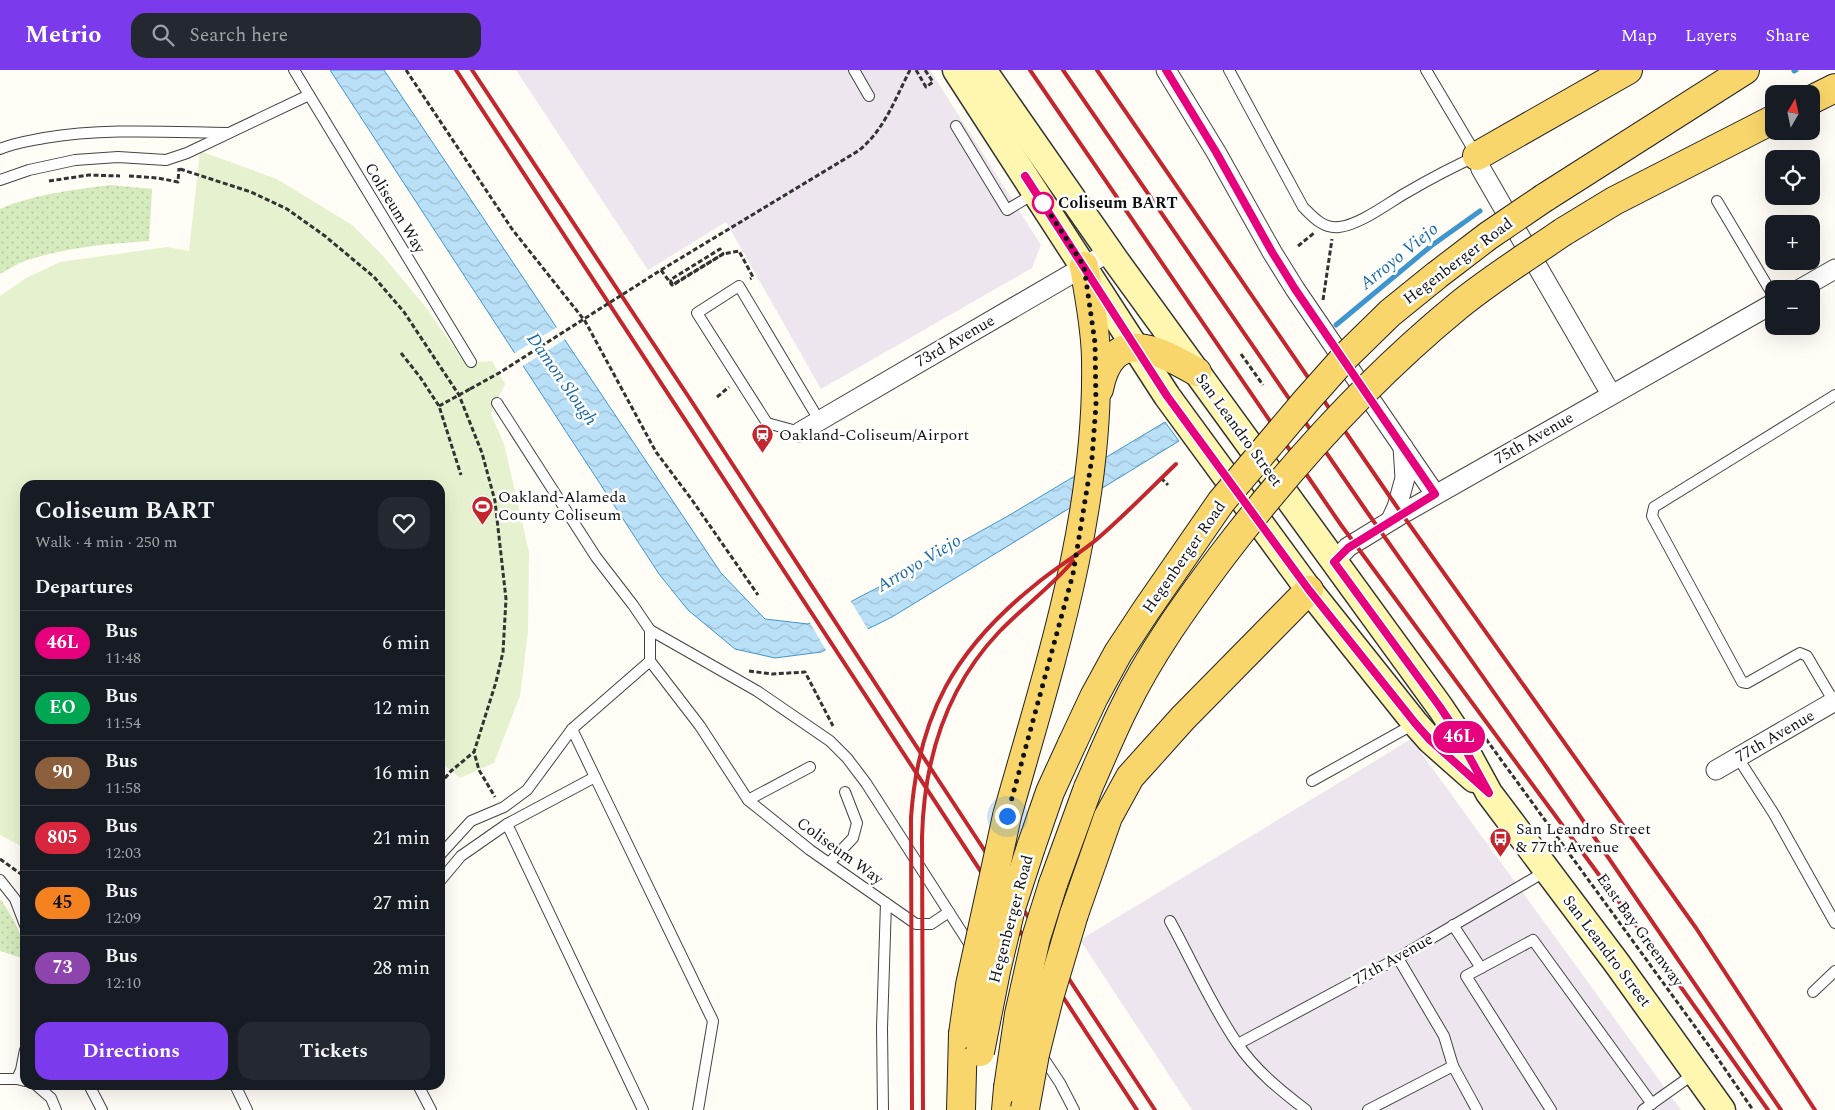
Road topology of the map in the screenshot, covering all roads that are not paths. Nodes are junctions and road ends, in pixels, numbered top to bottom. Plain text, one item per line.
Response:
1 (294, 70) edge
2 (854, 70) edge
3 (956, 70) edge
4 (983, 70) edge
5 (1166, 70) edge
6 (1229, 70) edge
7 (1426, 70) edge
8 (1628, 70) edge
9 (1745, 70) edge
10 (1835, 88) edge
11 (309, 95) junction
12 (869, 96) dead end
13 (1820, 96) edge
14 (1765, 124) edge
15 (956, 126) dead end
16 (229, 133) junction
17 (0, 149) edge
18 (1477, 156) junction
19 (0, 180) edge
20 (1036, 193) junction
21 (1717, 201) dead end
22 (1109, 252) junction
23 (1084, 266) junction
24 (1835, 269) edge
25 (1816, 280) edge
26 (1765, 282) edge
27 (1765, 308) edge
28 (1135, 347) junction
29 (471, 362) dead end
30 (1197, 372) junction
31 (1611, 394) junction
32 (1835, 395) edge
33 (497, 403) dead end
34 (1096, 405) junction
35 (819, 420) junction
36 (800, 432) joint
37 (1403, 446) junction
38 (1435, 494) junction
39 (1391, 520) junction
40 (1334, 562) junction
41 (1309, 590) junction
42 (650, 630) junction
43 (650, 661) junction
44 (1834, 702) edge
45 (1415, 723) junction
46 (572, 729) junction
47 (1738, 758) junction
48 (810, 767) dead end
49 (1716, 770) dead end
50 (596, 777) junction
51 (1312, 781) dead end
52 (845, 792) dead end
53 (1489, 793) junction
54 (748, 800) junction
55 (507, 824) junction
56 (445, 850) edge
57 (829, 863) junction
58 (1547, 870) junction
59 (445, 875) edge
60 (0, 880) edge
61 (886, 903) junction
62 (949, 912) junction
63 (20, 913) edge
64 (1170, 920) dead end
65 (1835, 923) edge
66 (1453, 925) junction
67 (1398, 958) junction
68 (1481, 968) junction
69 (1835, 972) edge
70 (1001, 992) dead end
71 (1813, 992) dead end
72 (1012, 1008) dead end
73 (972, 1043) junction
74 (1238, 1044) junction
75 (1453, 1066) junction
76 (1695, 1072) junction
77 (20, 1075) edge
78 (0, 1079) edge
79 (42, 1090) edge
80 (92, 1090) edge
81 (237, 1090) edge
82 (420, 1090) edge
83 (1007, 1099) edge
84 (1652, 1104) junction
85 (56, 1110) edge
86 (102, 1110) edge
87 (247, 1110) edge
88 (430, 1110) edge
89 (643, 1110) edge
90 (698, 1110) edge
91 (883, 1110) edge
92 (961, 1110) edge
93 (970, 1110) edge
94 (1025, 1110) edge
95 (1074, 1110) edge
96 (1306, 1110) edge
97 (1368, 1110) edge
98 (1477, 1110) edge
99 (1551, 1110) edge
100 (1643, 1110) edge
101 (1722, 1110) edge

1 - 11 lane, Coliseum Way
2 - 12 lane
3 - 20 main road, San Leandro Street
4 - 22 main road, San Leandro Street
5 - 37 street
6 - 18 lane
7 - 18 lane
8 - 18 main road
9 - 73 main road, Hegenberger Road, bridge
10 - 13 main road
11 - 16 lane
11 - 29 lane, Coliseum Way
14 - 83 main road, Hegenberger Road, bridge
15 - 20 lane
16 - 17 lane
16 - 19 lane
18 - 31 street
20 - 23 main road, San Leandro Street
21 - 26 lane
22 - 23 street, 73rd Avenue
22 - 30 main road, San Leandro Street
23 - 28 main road, San Leandro Street
23 - 34 main road
23 - 35 street, 73rd Avenue
24 - 25 street
27 - 31 street, 75th Avenue
28 - 30 main road
28 - 34 main road
28 - 41 main road, San Leandro Street
30 - 40 main road, San Leandro Street
31 - 38 street, 75th Avenue
32 - 44 lane
33 - 42 lane
34 - 73 main road, bridge
35 - 36 street, 73rd Avenue
35 - 36 lane
37 - 38 street
37 - 39 street
38 - 39 street, 75th Avenue
39 - 40 street, 75th Avenue
40 - 41 main road, 75th Avenue
40 - 53 main road, San Leandro Street
41 - 45 main road, San Leandro Street
41 - 94 main road, bridge
42 - 43 lane
42 - 62 lane
43 - 46 lane
43 - 54 lane, Coliseum Way
44 - 47 street, 77th Avenue
45 - 51 lane
45 - 53 main road, San Leandro Street
46 - 50 lane
46 - 56 lane
47 - 49 street, 77th Avenue
47 - 65 lane
48 - 54 lane
50 - 55 lane
50 - 90 lane
52 - 57 lane
53 - 58 main road, San Leandro Street
54 - 57 lane, Coliseum Way
55 - 59 lane
55 - 89 lane
57 - 61 lane, Coliseum Way
58 - 66 lane, 77th Avenue
58 - 76 main road, San Leandro Street
60 - 63 lane
61 - 62 lane
61 - 91 lane, Coliseum Way
62 - 70 lane
64 - 74 lane
66 - 67 lane, 77th Avenue
66 - 68 lane
67 - 74 lane, 77th Avenue
67 - 75 lane
68 - 84 lane
68 - 99 lane
69 - 71 lane
72 - 95 lane
73 - 92 main road
73 - 93 main road, Hegenberger Road
74 - 96 lane
75 - 97 lane
75 - 98 lane
76 - 84 lane
76 - 101 main road, San Leandro Street
77 - 78 lane
79 - 85 lane
80 - 86 lane
81 - 87 lane
82 - 88 lane
84 - 100 lane

